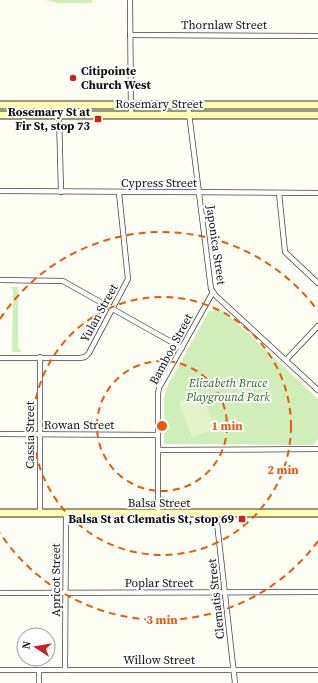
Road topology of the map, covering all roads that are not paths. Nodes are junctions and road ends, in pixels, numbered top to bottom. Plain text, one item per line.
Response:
1 (130, 0) edge
2 (130, 35) junction
3 (318, 36) edge
4 (1, 105) edge
5 (131, 105) junction
6 (188, 105) junction
7 (318, 105) edge
8 (1, 115) edge
9 (59, 115) junction
10 (132, 115) junction
11 (189, 115) junction
12 (318, 115) edge
13 (0, 191) edge
14 (61, 192) junction
15 (119, 193) junction
16 (199, 193) junction
17 (279, 193) junction
18 (318, 193) edge
19 (0, 280) edge
20 (318, 282) edge
21 (213, 292) junction
22 (113, 310) junction
23 (318, 326) edge
24 (182, 348) junction
25 (0, 358) edge
26 (40, 358) junction
27 (286, 360) junction
28 (318, 390) edge
29 (0, 434) edge
30 (40, 434) junction
31 (158, 435) junction
32 (318, 449) edge
33 (158, 450) junction
34 (0, 513) edge
35 (66, 513) junction
36 (40, 514) junction
37 (158, 514) junction
38 (216, 514) junction
39 (318, 514) edge
40 (318, 592) edge
41 (0, 593) edge
42 (66, 593) junction
43 (225, 593) junction
44 (0, 670) edge
45 (39, 670) junction
46 (65, 670) junction
47 (234, 670) junction
48 (318, 670) edge
49 (39, 683) edge
50 (235, 683) edge

1 - 2 street
2 - 3 street, Thornlaw Street
2 - 5 street
4 - 5 main road, Rosemary Street
4 - 8 main road
5 - 6 main road, Rosemary Street
5 - 10 street
6 - 7 main road, Rosemary Street
6 - 11 street, Japonica Street
8 - 9 main road, Rosemary Street
9 - 10 main road, Rosemary Street
9 - 14 street
10 - 11 main road, Rosemary Street
11 - 12 main road, Rosemary Street
11 - 16 street, Japonica Street
13 - 14 street, Cypress Street
14 - 15 street, Cypress Street
15 - 16 street, Cypress Street
15 - 22 street, Yulan Street
16 - 17 street, Cypress Street
16 - 21 street, Japonica Street
17 - 18 street, Cypress Street
17 - 20 street
19 - 22 street
21 - 24 street, Bamboo Street
21 - 27 street, Japonica Street
22 - 24 street
22 - 26 street, Yulan Street
23 - 27 street
24 - 31 street, Bamboo Street
25 - 26 street, Yulan Street
26 - 30 street, Cassia Street
27 - 28 street, Japonica Street
29 - 30 street, Rowan Street
30 - 31 street, Rowan Street
30 - 36 street, Cassia Street
31 - 33 street, Bamboo Street
32 - 33 street
33 - 37 street, Bamboo Street
34 - 36 main road, Balsa Street
35 - 36 main road, Balsa Street
35 - 37 main road, Balsa Street
35 - 42 street, Apricot Street
37 - 38 main road, Balsa Street
38 - 39 main road, Balsa Street
38 - 43 street, Clematis Street
40 - 43 street, Poplar Street
41 - 42 street, Poplar Street
42 - 43 street, Poplar Street
42 - 46 street, Apricot Street
43 - 47 street, Clematis Street
44 - 45 street, Willow Street
45 - 46 street, Willow Street
45 - 49 street
46 - 47 street, Willow Street
47 - 48 street, Willow Street
47 - 50 street, Clematis Street

